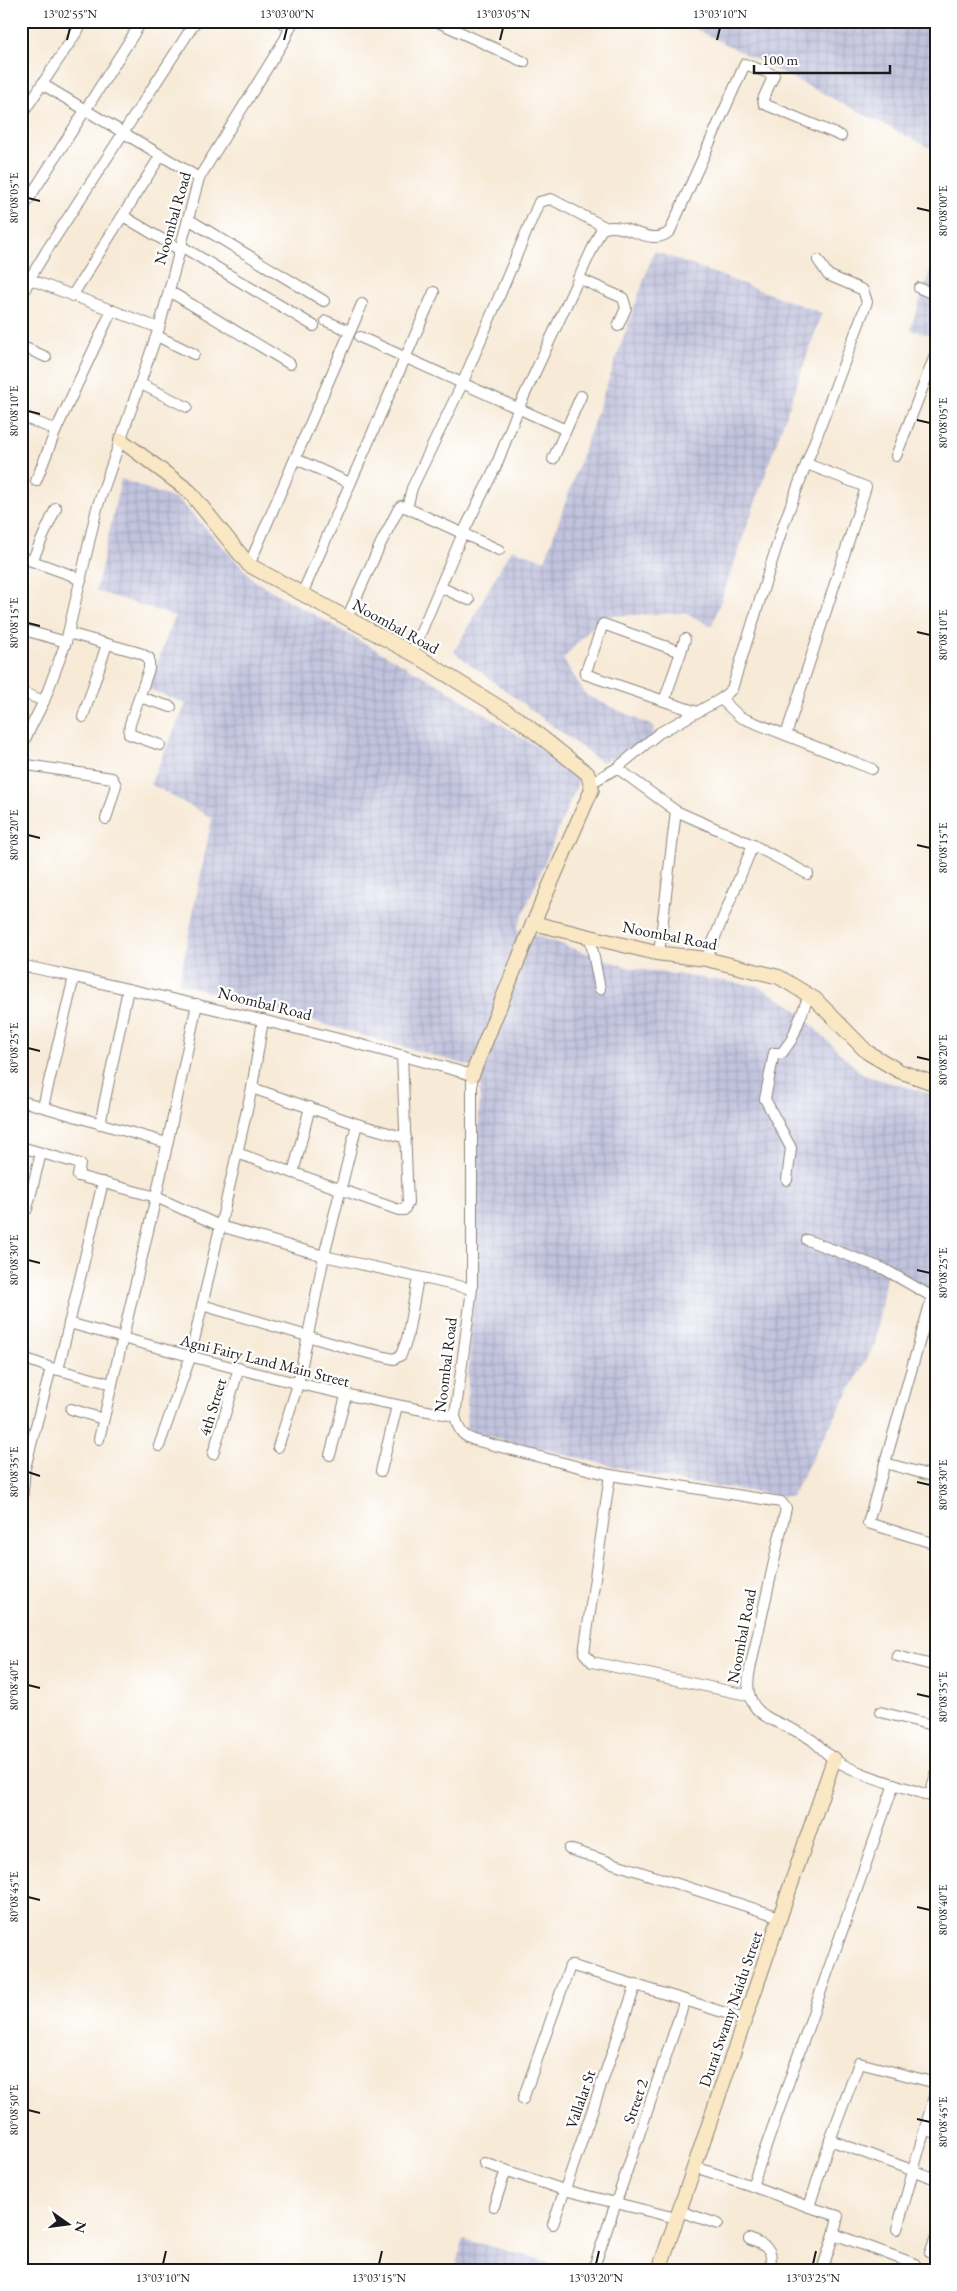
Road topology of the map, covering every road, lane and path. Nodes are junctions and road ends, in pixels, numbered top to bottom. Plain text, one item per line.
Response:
1 (84, 21) edge
2 (142, 21) edge
3 (196, 21) edge
4 (280, 21) edge
5 (436, 21) edge
6 (292, 24) edge
7 (524, 62) dead end
8 (42, 84) junction
9 (85, 110) junction
10 (21, 116) edge
11 (123, 134) junction
12 (841, 136) dead end
13 (161, 155) junction
14 (199, 178) junction
15 (21, 211) edge
16 (123, 216) junction
17 (188, 219) junction
18 (605, 227) junction
19 (180, 248) junction
20 (818, 260) dead end
21 (25, 278) edge
22 (578, 278) junction
23 (919, 288) dead end
24 (169, 291) junction
25 (434, 292) dead end
26 (936, 295) edge
27 (72, 296) junction
28 (21, 298) edge
29 (324, 301) dead end
30 (362, 304) dead end
31 (112, 310) junction
32 (326, 321) dead end
33 (314, 326) dead end
34 (618, 326) dead end
35 (158, 332) junction
36 (355, 334) junction
37 (21, 346) edge
38 (936, 353) edge
39 (194, 354) dead end
40 (405, 356) junction
41 (46, 357) dead end
42 (290, 364) dead end
43 (463, 382) junction
44 (140, 384) junction
45 (581, 396) dead end
46 (187, 407) dead end
47 (519, 408) junction
48 (21, 416) edge
49 (56, 430) junction
50 (566, 430) junction
51 (121, 440) junction
52 (896, 456) dead end
53 (296, 459) junction
54 (553, 459) dead end
55 (807, 464) junction
56 (36, 481) dead end
57 (350, 484) junction
58 (56, 508) dead end
59 (407, 508) junction
60 (463, 533) junction
61 (499, 550) dead end
62 (21, 557) edge
63 (32, 561) junction
64 (249, 565) junction
65 (81, 581) junction
66 (440, 587) junction
67 (302, 594) junction
68 (469, 600) dead end
69 (347, 618) junction
70 (21, 629) edge
71 (67, 637) junction
72 (685, 639) dead end
73 (107, 644) junction
74 (681, 652) junction
75 (412, 654) junction
76 (21, 692) edge
77 (140, 697) junction
78 (721, 699) junction
79 (44, 701) junction
80 (664, 701) junction
81 (171, 707) dead end
82 (696, 712) junction
83 (83, 717) dead end
84 (786, 735) junction
85 (160, 746) dead end
86 (21, 747) edge
87 (21, 764) edge
88 (616, 768) junction
89 (872, 770) dead end
90 (591, 783) junction
91 (676, 810) junction
92 (106, 818) dead end
93 (753, 844) junction
94 (808, 874) dead end
95 (533, 923) junction
96 (590, 937) junction
97 (659, 953) junction
98 (706, 959) junction
99 (21, 966) edge
100 (74, 977) junction
101 (128, 989) junction
102 (600, 989) dead end
103 (809, 995) junction
104 (197, 1004) junction
105 (263, 1020) junction
106 (402, 1055) junction
107 (472, 1075) junction
108 (936, 1084) edge
109 (252, 1088) junction
110 (21, 1102) edge
111 (43, 1107) junction
112 (310, 1107) junction
113 (100, 1124) junction
114 (357, 1124) junction
115 (406, 1138) junction
116 (168, 1143) junction
117 (21, 1147) edge
118 (41, 1152) junction
119 (237, 1152) junction
120 (293, 1173) junction
121 (787, 1180) dead end
122 (103, 1182) junction
123 (342, 1189) junction
124 (156, 1197) junction
125 (21, 1208) edge
126 (220, 1226) junction
127 (808, 1240) dead end
128 (324, 1256) junction
129 (418, 1278) junction
130 (472, 1289) junction
131 (934, 1298) edge
132 (202, 1305) junction
133 (69, 1323) junction
134 (308, 1335) junction
135 (122, 1338) junction
136 (21, 1357) edge
137 (190, 1358) junction
138 (239, 1368) junction
139 (54, 1369) junction
140 (112, 1384) junction
141 (298, 1384) junction
142 (346, 1396) junction
143 (396, 1406) junction
144 (71, 1410) dead end
145 (455, 1416) junction
146 (103, 1418) junction
147 (99, 1439) dead end
148 (159, 1446) dead end
149 (278, 1447) dead end
150 (214, 1454) dead end
151 (330, 1455) dead end
152 (885, 1463) junction
153 (381, 1471) dead end
154 (610, 1475) junction
155 (936, 1477) edge
156 (21, 1512) edge
157 (936, 1544) edge
158 (897, 1656) dead end
159 (936, 1666) edge
160 (747, 1694) junction
161 (880, 1712) dead end
162 (936, 1726) edge
163 (834, 1759) junction
164 (936, 1774) edge
165 (894, 1784) junction
166 (933, 1796) edge
167 (569, 1849) dead end
168 (780, 1917) junction
169 (636, 1984) junction
170 (684, 2000) junction
171 (744, 2019) junction
172 (936, 2082) edge
173 (936, 2089) edge
174 (523, 2098) dead end
175 (925, 2130) junction
176 (936, 2133) edge
177 (830, 2140) junction
178 (484, 2163) dead end
179 (695, 2167) junction
180 (506, 2170) junction
181 (914, 2170) junction
182 (936, 2179) edge
183 (752, 2186) junction
184 (564, 2190) junction
185 (616, 2202) junction
186 (494, 2206) dead end
187 (809, 2207) junction
188 (677, 2215) junction
189 (553, 2224) dead end
190 (718, 2224) dead end
191 (896, 2229) dead end
192 (834, 2234) junction
193 (936, 2237) edge
194 (749, 2239) dead end
195 (930, 2253) dead end
196 (915, 2264) dead end
197 (661, 2269) edge
198 (594, 2270) edge
199 (769, 2270) edge
200 (822, 2270) edge

1 - 8 street
2 - 9 street
3 - 11 street
4 - 6 street
5 - 7 street
6 - 14 street, Noombal Road
8 - 9 street
8 - 10 street
9 - 11 street
9 - 15 street
11 - 13 street
11 - 21 street
12 - 18 street
13 - 14 street
13 - 16 street
14 - 17 street, Noombal Road
16 - 19 street
16 - 27 street
17 - 19 street, Noombal Road
17 - 29 street
18 - 22 street
18 - 43 street
19 - 24 street, Noombal Road
19 - 33 street
20 - 55 street
21 - 27 street
21 - 28 street
22 - 34 street
22 - 47 street
23 - 26 street
24 - 35 street, Noombal Road
24 - 42 street
25 - 40 street
27 - 31 street
30 - 36 street
31 - 35 street
31 - 49 street
32 - 36 street
35 - 39 street
35 - 44 street, Noombal Road
36 - 40 street
36 - 53 street
37 - 41 street
38 - 52 street
40 - 43 street
40 - 57 street
43 - 47 street
43 - 59 street
44 - 46 street
44 - 51 street, Noombal Road
45 - 50 street
47 - 50 street
47 - 60 street
48 - 49 street
49 - 56 street
50 - 54 street
51 - 64 street, Noombal Road
51 - 65 street, Noombal Road
53 - 57 street
53 - 64 street
55 - 78 street
55 - 84 street
57 - 67 street
58 - 63 street
59 - 60 street
59 - 69 street
60 - 61 street
60 - 66 street
62 - 63 street
63 - 65 street
64 - 67 street, Noombal Road
65 - 71 street, Noombal Road
66 - 68 street
66 - 75 street
67 - 69 street, Noombal Road
69 - 75 street, Noombal Road
70 - 71 street
71 - 73 street
71 - 79 street, Noombal Road
72 - 74 street
73 - 77 street
73 - 83 street
74 - 80 street
74 - 80 street
75 - 90 street, Noombal Road
76 - 79 street
77 - 81 street
77 - 85 street
78 - 82 street
78 - 84 street
79 - 86 street, Noombal Road
80 - 82 street
82 - 88 street
84 - 89 street
87 - 92 street
88 - 90 street
88 - 91 street
90 - 95 street
91 - 93 street
91 - 97 street
93 - 94 street
93 - 98 street
95 - 96 street, Noombal Road
95 - 107 street
96 - 97 street, Noombal Road
96 - 102 street
97 - 98 street, Noombal Road
98 - 103 street, Noombal Road
99 - 100 street, Noombal Road
100 - 101 street, Noombal Road
100 - 111 street
101 - 104 street, Noombal Road
101 - 113 street
103 - 108 street, Noombal Road
103 - 121 street
104 - 105 street, Noombal Road
104 - 116 street
105 - 106 street, Noombal Road
105 - 109 street
106 - 107 street, Noombal Road
106 - 115 street
107 - 130 street, Noombal Road
109 - 112 street
109 - 119 street
110 - 111 street
111 - 113 street
112 - 114 street
112 - 120 street
113 - 116 street
114 - 115 street
114 - 123 street
115 - 123 street
116 - 124 street
117 - 118 street
118 - 122 street
118 - 125 street
119 - 120 street
119 - 126 street
120 - 123 street
122 - 124 street
122 - 133 street
123 - 128 street
124 - 126 street
124 - 135 street
126 - 128 street
126 - 132 street
127 - 131 street
128 - 129 street
128 - 134 street
129 - 130 street
129 - 134 street
130 - 145 street, Noombal Road
131 - 152 street
132 - 134 street
132 - 137 street
133 - 135 street, Agni Fairy Land Main Street
133 - 139 street
134 - 141 street
135 - 137 street, Agni Fairy Land Main Street
135 - 140 street
136 - 139 street
137 - 138 street, Agni Fairy Land Main Street
137 - 148 street
138 - 141 street, Agni Fairy Land Main Street
138 - 150 street, 4th Street
139 - 140 street
139 - 156 street
140 - 146 street
141 - 142 street, Agni Fairy Land Main Street
141 - 149 street
142 - 143 street, Agni Fairy Land Main Street
142 - 151 street
143 - 145 street, Agni Fairy Land Main Street
143 - 153 street
144 - 146 street
145 - 154 street, Noombal Road
146 - 147 street
152 - 155 street
152 - 157 street
154 - 160 street
154 - 160 street, Noombal Road
158 - 159 street
160 - 163 street, Noombal Road
161 - 162 street
163 - 165 street, Noombal Road
163 - 168 street, Durai Swamy Naidu Street
164 - 166 street
165 - 166 street, Noombal Road
165 - 183 street
167 - 168 street
168 - 171 street, Durai Swamy Naidu Street
169 - 170 street
169 - 174 street
169 - 184 street, Vallalar St
170 - 171 street
170 - 185 street, Street 2
171 - 179 street, Durai Swamy Naidu Street
172 - 177 street
173 - 175 street
175 - 176 street
175 - 181 street
177 - 181 street
177 - 187 street
178 - 180 street
179 - 183 street
179 - 188 street, Durai Swamy Naidu Street
180 - 184 street
180 - 186 street
181 - 182 street
181 - 191 street
183 - 187 street
184 - 185 street
184 - 189 street, Vallalar St
185 - 188 street
185 - 198 street, Street 2
187 - 192 street
188 - 190 street
188 - 197 street, Durai Swamy Naidu Street
192 - 196 street
192 - 200 street
193 - 195 street
194 - 199 street

